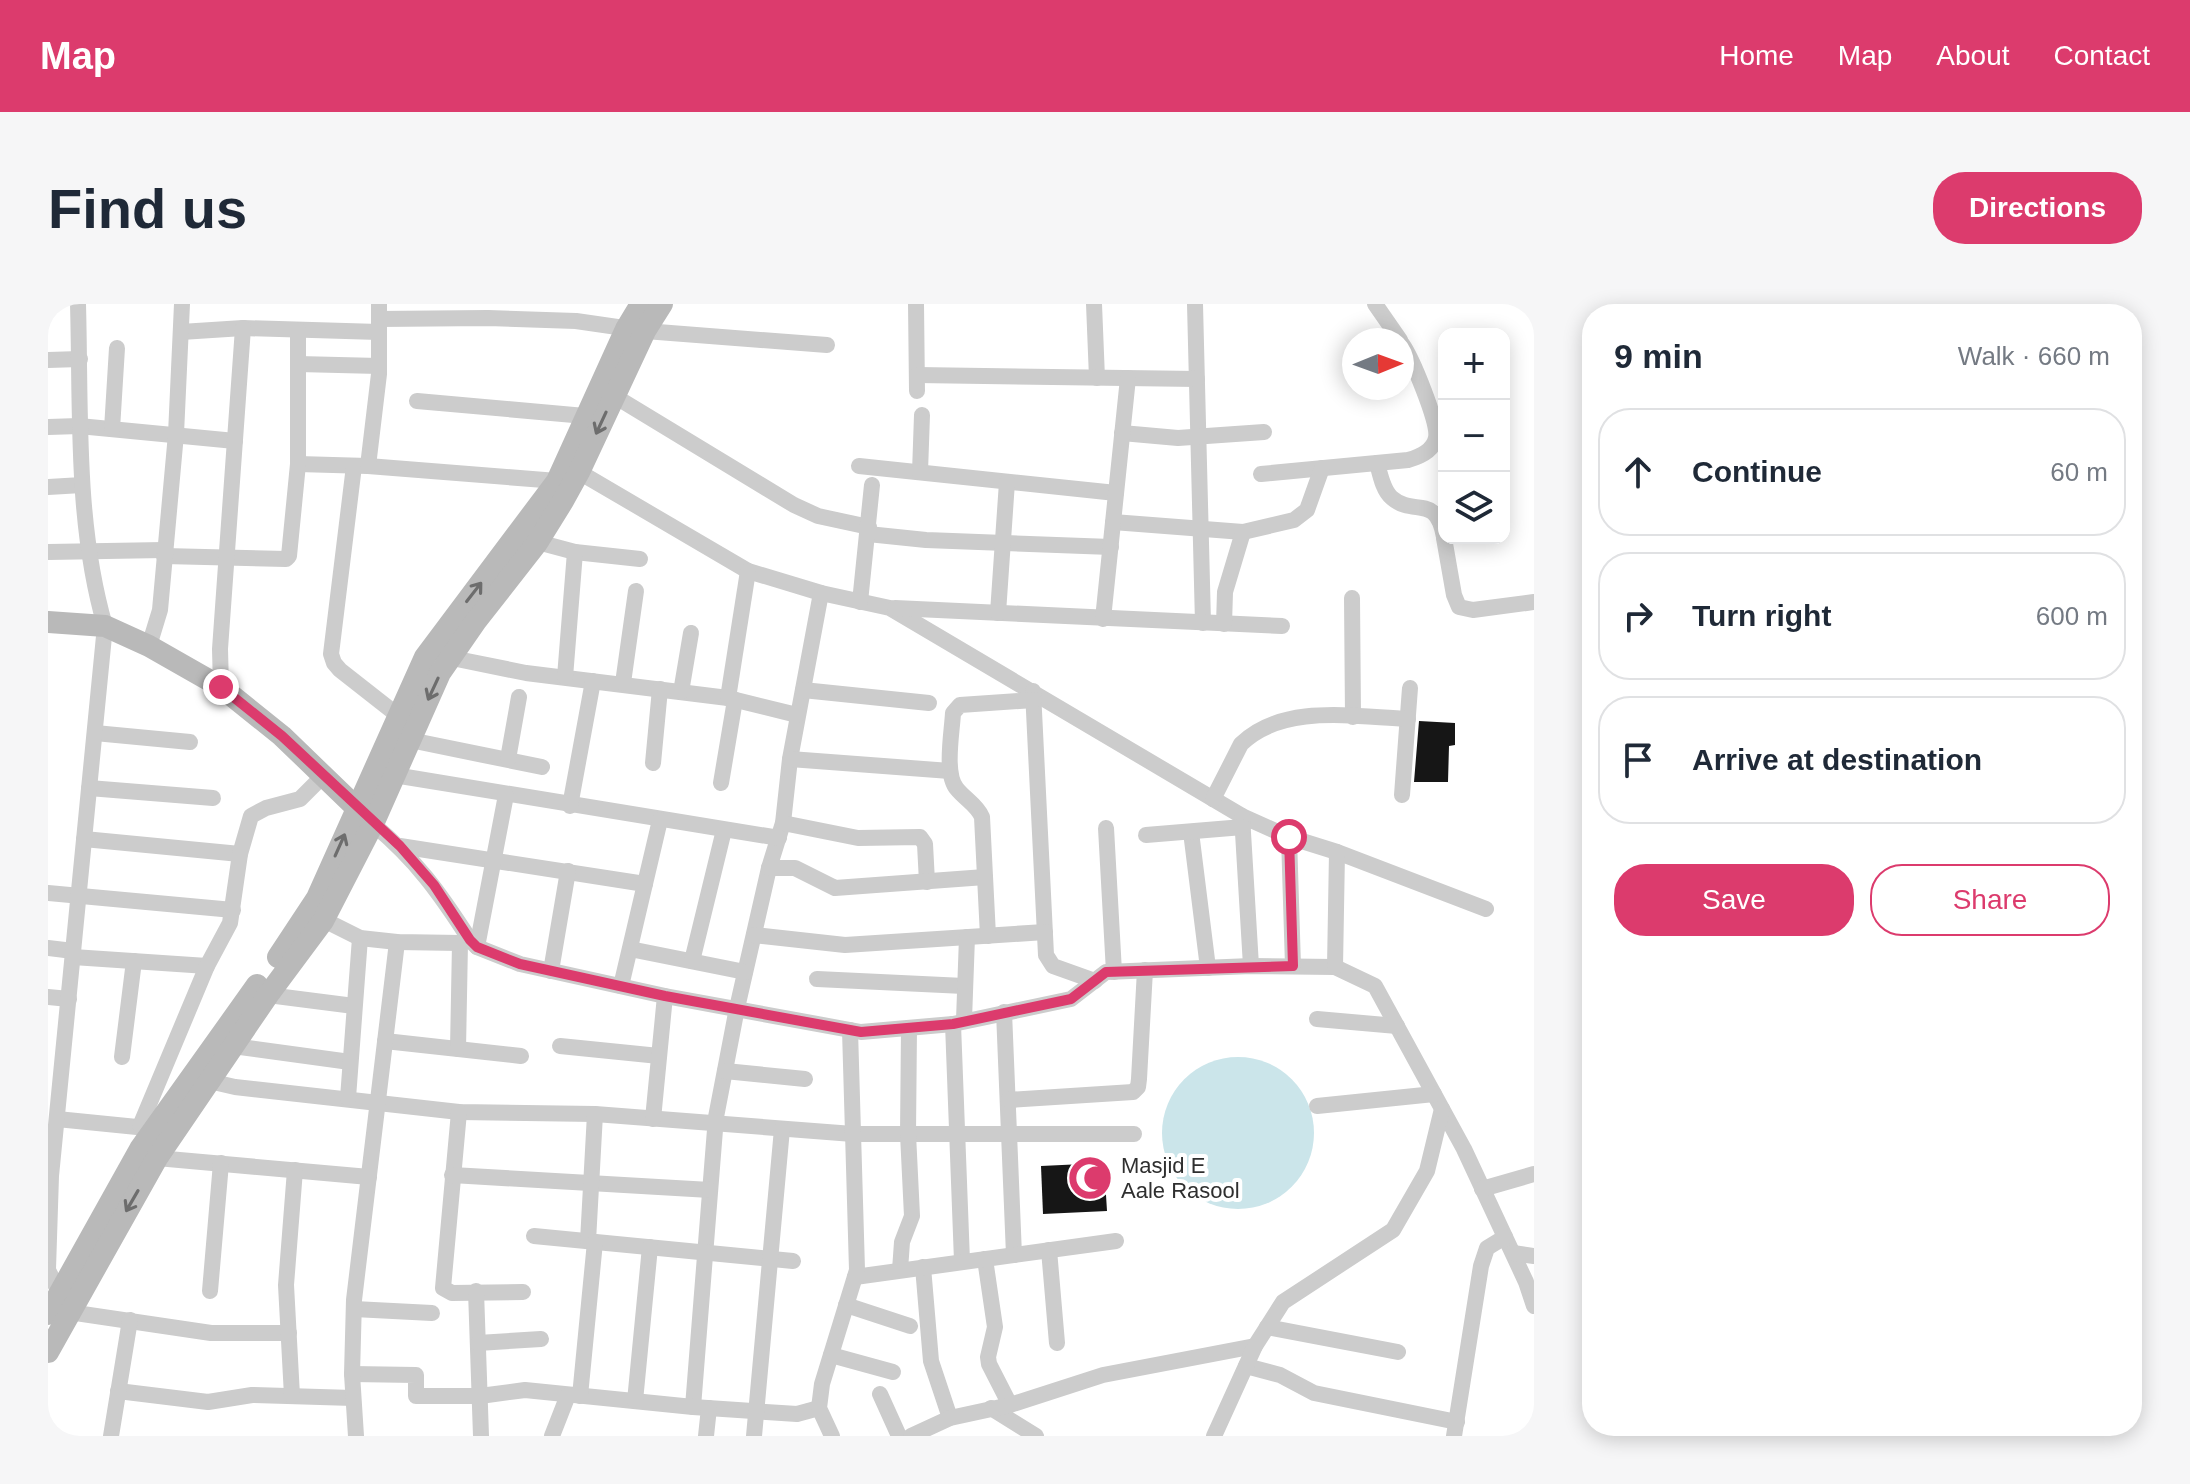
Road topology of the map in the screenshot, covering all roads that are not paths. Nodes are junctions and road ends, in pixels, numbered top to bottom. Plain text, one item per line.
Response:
1 (78, 304) edge
2 (182, 304) edge
3 (577, 304) edge
4 (641, 304) edge
5 (662, 304) edge
6 (916, 304) edge
7 (1094, 304) edge
8 (1195, 304) edge
9 (1375, 304) edge
10 (488, 311) edge
11 (441, 312) edge
12 (379, 318) edge
13 (576, 321) junction
14 (243, 328) junction
15 (1391, 328) edge
16 (298, 330) junction
17 (635, 330) junction
18 (181, 332) junction
19 (827, 345) dead end
20 (117, 348) dead end
21 (80, 359) junction
22 (48, 360) edge
23 (298, 364) junction
24 (379, 366) junction
25 (1414, 366) edge
26 (1097, 378) junction
27 (1128, 378) junction
28 (1197, 379) junction
29 (607, 392) junction
30 (417, 401) dead end
31 (922, 415) dead end
32 (585, 416) junction
33 (79, 426) junction
34 (48, 427) edge
35 (112, 429) junction
36 (1264, 432) dead end
37 (1122, 433) junction
38 (176, 434) junction
39 (1199, 437) junction
40 (235, 441) junction
41 (1377, 463) junction
42 (298, 464) junction
43 (361, 466) junction
44 (859, 466) dead end
45 (1322, 468) junction
46 (920, 472) junction
47 (567, 474) junction
48 (1261, 474) dead end
49 (1007, 482) junction
50 (82, 485) junction
51 (872, 485) dead end
52 (48, 487) edge
53 (1116, 493) junction
54 (1438, 519) edge
55 (1113, 522) junction
56 (868, 530) junction
57 (1201, 531) junction
58 (1243, 532) junction
59 (527, 538) junction
60 (1002, 543) junction
61 (1445, 544) edge
62 (1111, 547) junction
63 (91, 551) junction
64 (48, 552) edge
65 (575, 552) junction
66 (164, 553) junction
67 (228, 558) junction
68 (640, 559) dead end
69 (748, 571) junction
70 (636, 591) dead end
71 (821, 593) junction
72 (1352, 598) dead end
73 (860, 602) junction
74 (1534, 602) edge
75 (890, 608) junction
76 (998, 613) junction
77 (1103, 619) junction
78 (48, 622) edge
79 (1203, 623) junction
80 (1224, 624) junction
81 (105, 626) junction
82 (1282, 626) dead end
83 (691, 633) dead end
84 (149, 646) junction
85 (431, 646) junction
86 (452, 658) junction
87 (565, 677) junction
88 (593, 681) junction
89 (623, 683) junction
90 (221, 687) junction
91 (1410, 688) dead end
92 (660, 689) junction
93 (803, 690) junction
94 (681, 692) junction
95 (1033, 696) junction
96 (519, 697) dead end
97 (732, 699) junction
98 (929, 703) dead end
99 (797, 715) junction
100 (1353, 717) junction
101 (1408, 719) junction
102 (408, 728) junction
103 (95, 733) junction
104 (190, 742) dead end
105 (508, 759) junction
106 (790, 759) junction
107 (653, 763) dead end
108 (542, 767) dead end
109 (950, 771) junction
110 (394, 775) junction
111 (323, 776) junction
112 (721, 783) dead end
113 (89, 788) junction
114 (506, 795) junction
115 (1402, 795) dead end
116 (213, 798) dead end
117 (1213, 799) junction
118 (570, 806) junction
119 (365, 816) junction
120 (660, 820) junction
121 (1242, 822) junction
122 (1106, 828) dead end
123 (724, 830) junction
124 (781, 831) junction
125 (1191, 832) junction
126 (1146, 835) dead end
127 (1289, 837) junction
128 (84, 839) junction
129 (400, 846) junction
130 (1337, 852) junction
131 (240, 854) junction
132 (493, 860) junction
133 (769, 868) junction
134 (568, 871) junction
135 (985, 877) junction
136 (927, 882) junction
137 (645, 884) junction
138 (48, 893) edge
139 (78, 897) junction
140 (1486, 909) dead end
141 (233, 910) junction
142 (316, 917) junction
143 (1045, 932) junction
144 (754, 935) junction
145 (988, 936) junction
146 (967, 937) junction
147 (360, 938) junction
148 (397, 942) junction
149 (469, 943) junction
150 (48, 948) edge
151 (630, 949) junction
152 (73, 954) junction
153 (134, 961) junction
154 (692, 961) junction
155 (207, 966) junction
156 (1251, 966) junction
157 (1293, 966) junction
158 (1335, 967) junction
159 (1208, 968) junction
160 (1145, 970) junction
161 (551, 971) junction
162 (745, 972) junction
163 (1114, 972) junction
164 (817, 979) dead end
165 (1095, 981) junction
166 (621, 986) junction
167 (964, 986) junction
168 (268, 995) junction
169 (665, 996) junction
170 (48, 997) edge
171 (69, 999) junction
172 (354, 1006) junction
173 (737, 1008) junction
174 (1004, 1012) junction
175 (1317, 1019) dead end
176 (959, 1022) junction
177 (1397, 1026) junction
178 (909, 1028) junction
179 (850, 1030) junction
180 (385, 1041) junction
181 (233, 1046) junction
182 (560, 1046) dead end
183 (458, 1049) junction
184 (521, 1056) dead end
185 (659, 1056) junction
186 (122, 1057) dead end
187 (350, 1062) junction
188 (725, 1071) junction
189 (805, 1079) dead end
190 (209, 1081) junction
191 (348, 1098) junction
192 (1008, 1100) junction
193 (379, 1102) junction
194 (1438, 1102) junction
195 (1317, 1106) dead end
196 (459, 1112) junction
197 (595, 1114) junction
198 (653, 1119) junction
199 (716, 1124) junction
200 (54, 1125) edge
201 (156, 1129) junction
202 (782, 1129) junction
203 (853, 1134) junction
204 (908, 1134) junction
205 (1134, 1134) dead end
206 (957, 1135) junction
207 (1009, 1135) junction
208 (157, 1158) junction
209 (221, 1163) junction
210 (295, 1170) junction
211 (1534, 1174) edge
212 (452, 1175) junction
213 (369, 1177) junction
214 (591, 1183) junction
215 (1482, 1189) junction
216 (710, 1190) junction
217 (534, 1236) dead end
218 (1505, 1237) junction
219 (592, 1241) junction
220 (1116, 1241) dead end
221 (650, 1247) junction
222 (1049, 1250) junction
223 (705, 1252) junction
224 (1513, 1253) junction
225 (1014, 1255) junction
226 (1534, 1256) edge
227 (771, 1259) junction
228 (985, 1259) junction
229 (793, 1261) dead end
230 (962, 1261) junction
231 (923, 1267) junction
232 (48, 1269) edge
233 (900, 1270) junction
234 (855, 1277) junction
235 (210, 1291) dead end
236 (476, 1291) junction
237 (523, 1292) dead end
238 (846, 1305) junction
239 (59, 1306) edge
240 (1534, 1306) edge
241 (354, 1309) junction
242 (432, 1313) dead end
243 (130, 1320) junction
244 (910, 1326) dead end
245 (1267, 1327) junction
246 (289, 1333) junction
247 (541, 1339) dead end
248 (478, 1343) junction
249 (1057, 1343) dead end
250 (1255, 1346) junction
251 (49, 1349) edge
252 (1398, 1352) dead end
253 (831, 1355) junction
254 (1246, 1366) junction
255 (893, 1372) dead end
256 (352, 1374) junction
257 (118, 1391) junction
258 (880, 1394) dead end
259 (292, 1396) junction
260 (480, 1396) junction
261 (574, 1396) junction
262 (353, 1398) junction
263 (635, 1401) junction
264 (1010, 1405) junction
265 (701, 1408) junction
266 (819, 1408) junction
267 (991, 1408) junction
268 (757, 1411) junction
269 (950, 1418) junction
270 (1456, 1429) edge
271 (111, 1436) edge
272 (356, 1436) edge
273 (481, 1436) edge
274 (552, 1436) edge
275 (706, 1436) edge
276 (754, 1436) edge
277 (832, 1436) edge
278 (899, 1436) edge
279 (911, 1436) edge
280 (1036, 1436) edge
281 (1214, 1436) edge

1 - 21 street
2 - 18 street
3 - 13 street
4 - 17 street
5 - 17 street
6 - 26 street
7 - 26 street
8 - 28 street
9 - 15 street
10 - 11 street
10 - 13 street
11 - 12 street
12 - 16 street
12 - 24 street
13 - 17 street
14 - 16 street
14 - 18 street
14 - 40 street
16 - 23 street
17 - 19 street
17 - 29 street
18 - 38 street
20 - 35 street
21 - 22 street
21 - 33 street
23 - 24 street
23 - 42 street
24 - 43 street
25 - 41 street
26 - 27 street
27 - 28 street
27 - 37 street
28 - 39 street
29 - 32 street
29 -> 47 street
29 - 56 street
30 - 32 street
31 - 46 street
32 - 47 street
33 - 34 street
33 - 35 street
33 - 50 street
35 - 38 street
36 - 39 street
37 - 39 street
37 - 53 street
38 - 40 street
38 - 66 street
39 - 57 street
40 - 67 street
41 - 45 street
41 - 54 street
42 - 43 street
42 - 67 street
43 - 47 street
43 - 102 street
44 - 46 street
45 - 48 street
45 - 58 street
46 - 49 street
47 - 59 street
47 - 69 street
49 - 53 street
49 - 60 street
50 - 52 street
50 - 63 street
51 - 56 street
53 - 55 street
55 - 57 street
55 - 62 street
56 - 60 street
56 - 73 street
57 - 58 street
57 - 79 street
58 - 80 street
59 - 65 street
85 -> 59 street
59 - 86 street
60 - 62 street
60 - 76 street
61 - 74 street
62 - 77 street
63 - 64 street
63 - 66 street
63 - 81 street
65 - 68 street
65 - 87 street
66 - 67 street
66 - 84 street
67 - 90 street
69 - 71 street
69 - 97 street
70 - 89 street
71 - 73 street
71 - 93 street
72 - 100 street
73 - 75 street
75 - 76 street
75 - 95 street
76 - 77 street
77 - 79 street
78 - 81 street
79 - 80 street
80 - 82 street
81 - 84 street
81 - 103 street
83 - 94 street
84 - 90 street
85 - 86 street
85 - 102 street
86 - 87 street
86 -> 102 street
87 - 88 street
88 - 89 street
88 - 118 street
89 - 92 street
90 - 111 street
91 - 101 street
92 - 94 street
92 - 107 street
93 - 98 street
93 - 99 street
94 - 97 street
95 - 109 street
95 - 117 street
95 - 143 street
96 - 105 street
97 - 99 street
97 - 112 street
99 - 106 street
100 - 101 street
100 - 117 street
101 - 115 street
102 - 105 street
102 - 110 street
102 - 119 street
103 - 104 street
103 - 113 street
105 - 108 street
106 - 109 street
106 - 124 street
109 - 135 street
110 - 114 street
110 - 119 street
111 - 119 street
111 - 131 street
113 - 116 street
113 - 128 street
114 - 118 street
114 - 132 street
117 - 121 street
118 - 120 street
119 - 129 street
119 - 142 street
120 - 123 street
120 - 137 street
121 - 125 street
121 - 127 street
121 - 156 street
122 - 163 street
123 - 124 street
123 - 154 street
124 - 133 street
124 - 136 street
125 - 126 street
125 - 159 street
127 - 130 street
127 - 157 street
128 - 131 street
128 - 139 street
129 - 132 street
129 - 149 street
130 - 140 street
130 - 158 street
131 - 141 street
132 - 134 street
132 - 149 street
133 - 136 street
133 - 144 street
134 - 137 street
134 - 161 street
135 - 136 street
135 - 145 street
137 - 151 street
138 - 139 street
139 - 141 street
139 - 152 street
141 - 155 street
142 - 147 street
142 - 168 street
142 - 201 street
143 - 145 street
143 - 165 street
144 - 146 street
144 - 162 street
145 - 146 street
146 - 167 street
147 - 148 street
147 - 172 street
148 - 149 street
148 - 180 street
149 - 161 street
149 - 183 street
150 - 152 street
151 - 154 street
151 - 166 street
152 - 153 street
152 - 171 street
153 - 155 street
153 - 186 street
154 - 162 street
155 - 201 street
156 - 157 street
156 - 159 street
157 - 158 street
158 - 177 street
159 - 160 street
160 - 163 street
160 - 192 street
161 - 166 street
162 - 173 street
163 - 165 street
164 - 167 street
165 - 174 street
166 - 169 street
167 - 176 street
168 - 172 street
168 - 181 street
169 - 173 street
169 - 185 street
170 - 171 street
171 - 200 street
172 - 187 street
173 - 179 street
173 - 188 street
174 - 176 street
174 - 192 street
175 - 177 street
176 - 178 street
176 - 206 street
177 - 194 street
178 - 179 street
178 - 204 street
179 - 203 street
180 - 183 street
180 - 193 street
181 - 187 street
181 - 190 street
182 - 185 street
183 - 184 street
185 - 198 street
187 - 191 street
188 - 189 street
188 - 199 street
190 - 191 street
190 - 201 street
191 - 193 street
192 - 207 street
193 - 196 street
193 - 213 street
194 - 195 street
194 - 215 street
194 - 245 street
196 - 197 street
196 - 212 street
197 - 198 street
197 - 214 street
198 - 199 street
199 - 202 street
199 - 216 street
200 - 201 street
200 - 232 street
201 - 208 street
201 - 239 street
202 - 203 street
202 - 227 street
203 - 204 street
203 - 234 street
204 - 206 street
204 - 233 street
205 - 207 street
206 - 207 street
206 - 230 street
207 - 225 street
208 - 209 street
208 -> 239 street
209 - 210 street
209 - 235 street
210 - 213 street
210 - 246 street
211 - 215 street
212 - 214 street
212 - 236 street
213 - 241 street
214 - 216 street
214 - 219 street
215 - 218 street
216 - 223 street
217 - 219 street
218 - 224 street
218 - 270 street
219 - 221 street
219 - 261 street
220 - 222 street
221 - 223 street
221 - 263 street
222 - 225 street
222 - 249 street
223 - 227 street
223 - 265 street
224 - 226 street
224 - 240 street
225 - 228 street
227 - 229 street
227 - 268 street
228 - 230 street
228 - 264 street
230 - 231 street
231 - 233 street
231 - 269 street
232 - 239 street
233 - 234 street
234 - 238 street
236 - 237 street
236 - 248 street
238 - 244 street
238 - 253 street
239 - 243 street
239 - 251 street
241 - 242 street
241 - 256 street
243 - 246 street
243 - 257 street
245 - 250 street
245 - 252 street
246 - 259 street
247 - 248 street
248 - 260 street
250 - 254 street
250 - 264 street
253 - 255 street
253 - 266 street
254 - 270 street
254 - 281 street
256 - 260 street
256 - 262 street
257 - 259 street
257 - 271 street
258 - 278 street
259 - 262 street
260 - 261 street
260 - 273 street
261 - 263 street
261 - 274 street
262 - 272 street
263 - 265 street
264 - 267 street
265 - 268 street
265 - 275 street
266 - 268 street
266 - 277 street
267 - 269 street
267 - 280 street
268 - 276 street
269 - 279 street

